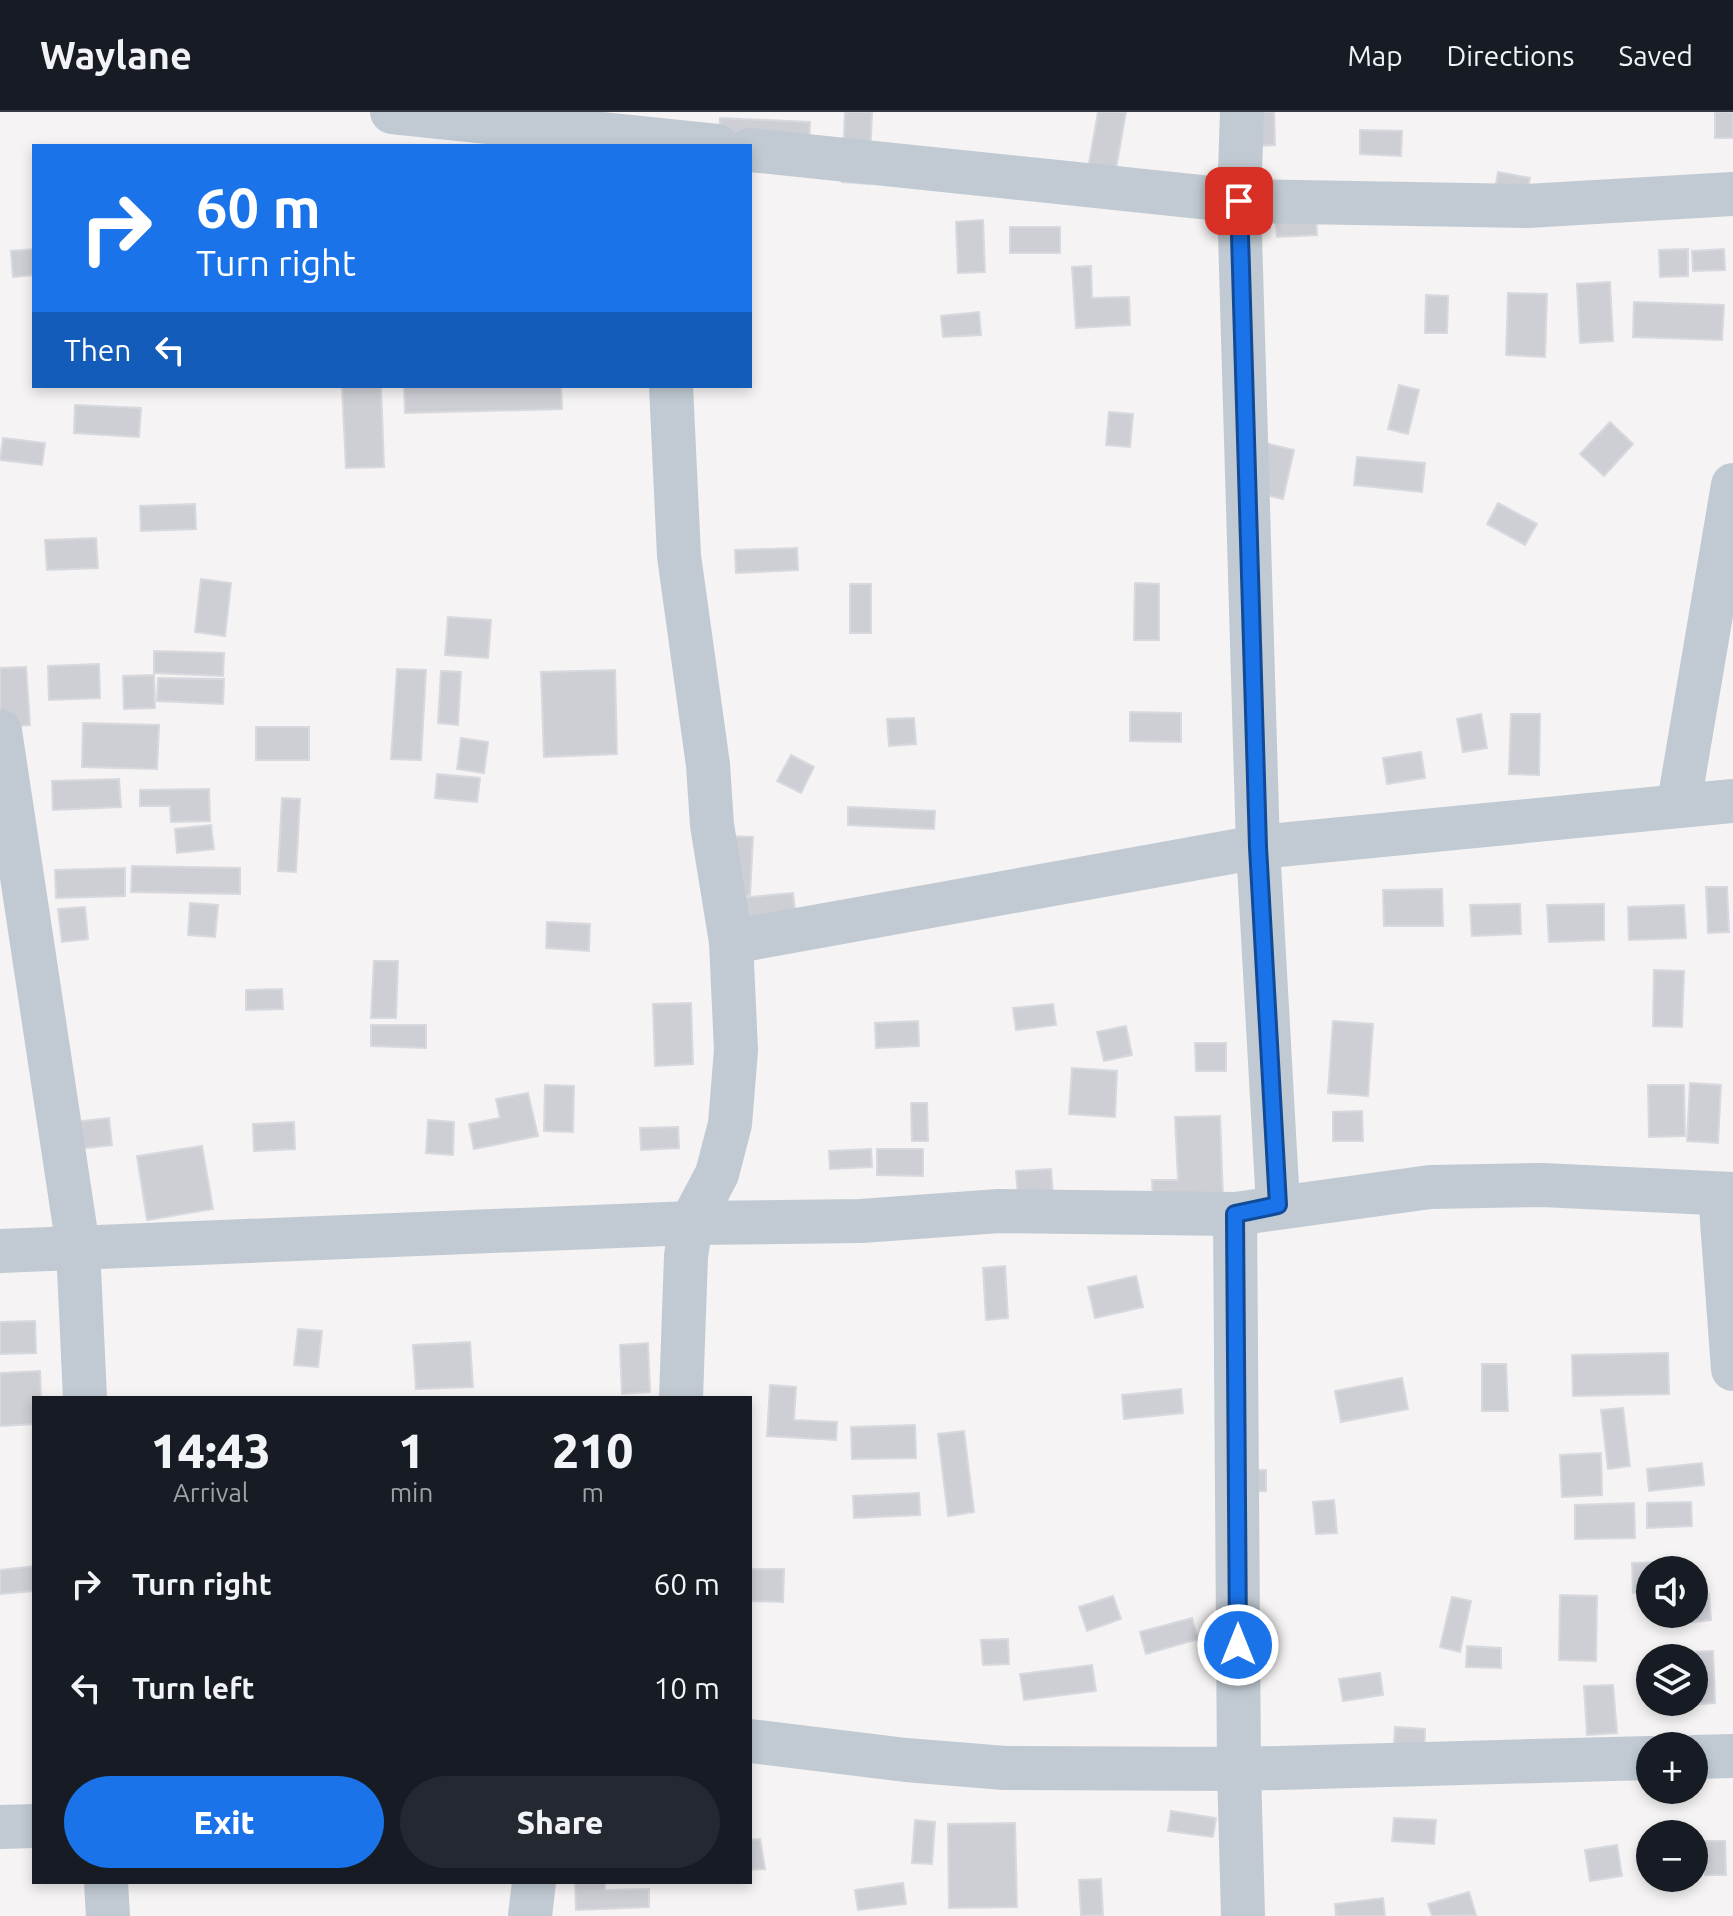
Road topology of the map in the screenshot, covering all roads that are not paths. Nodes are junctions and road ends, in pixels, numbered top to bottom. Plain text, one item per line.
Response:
1 (392, 112) edge
2 (1242, 112) edge
3 (688, 136) edge
4 (752, 150) edge
5 (1733, 194) edge
6 (1239, 201) junction
7 (671, 388) edge
8 (1733, 485) edge
9 (0, 731) edge
10 (1733, 801) edge
11 (1679, 803) junction
12 (1258, 847) junction
13 (731, 942) junction
14 (1727, 1194) edge
15 (1278, 1205) junction
16 (1235, 1214) junction
17 (691, 1223) junction
18 (78, 1247) junction
19 (0, 1251) edge
20 (1733, 1369) edge
21 (85, 1396) edge
22 (681, 1396) edge
23 (752, 1741) edge
24 (1733, 1756) edge
25 (1708, 1757) edge
26 (1636, 1758) edge
27 (1239, 1769) junction
28 (32, 1826) edge
29 (0, 1827) edge
30 (106, 1884) edge
31 (534, 1884) edge
32 (108, 1916) edge
33 (530, 1916) edge
34 (1243, 1916) edge

1 - 3 street
2 - 6 street
4 - 6 street
5 - 6 street
6 - 12 street
7 - 13 street
8 - 11 street
9 - 18 street
10 - 11 street
11 - 12 street
12 - 13 street
12 - 15 street
13 - 17 street
14 - 15 street
14 - 20 street
15 - 16 street
16 - 17 street
16 - 27 street
17 - 18 street
17 - 22 street
18 - 19 street
18 - 21 street
23 - 27 street
24 - 25 street
26 - 27 street
27 - 34 street
28 - 29 street
30 - 32 street
31 - 33 street

